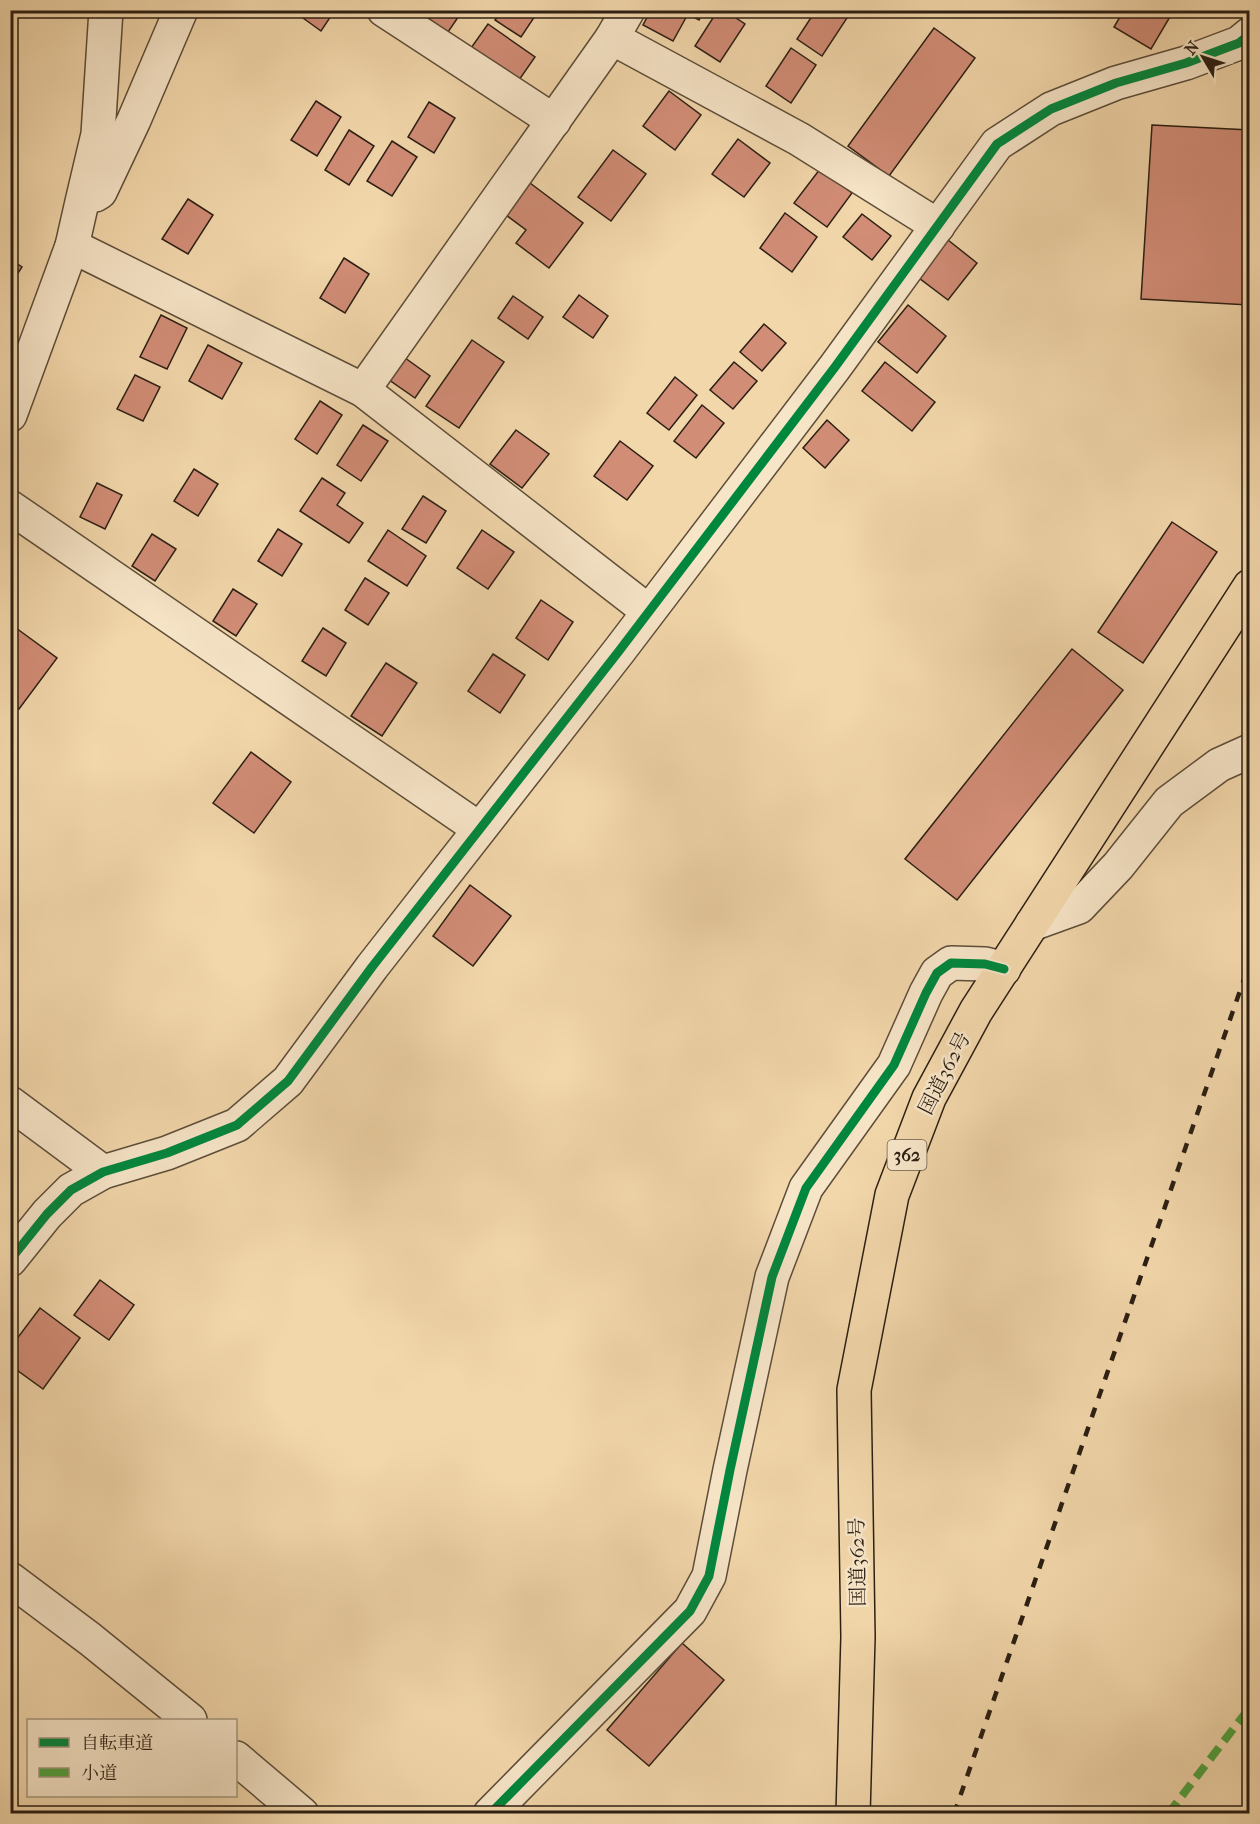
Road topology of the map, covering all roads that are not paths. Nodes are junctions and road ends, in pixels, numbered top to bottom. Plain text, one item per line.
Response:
1 (106, 10) edge
2 (181, 10) edge
3 (384, 10) edge
4 (620, 24) edge
5 (1250, 34) edge
6 (554, 121) junction
7 (82, 202) junction
8 (938, 226) junction
9 (72, 246) junction
10 (363, 390) junction
11 (10, 415) edge
12 (10, 507) edge
13 (1250, 586) edge
14 (648, 612) junction
15 (1250, 752) edge
16 (478, 828) junction
17 (1032, 924) junction
18 (1004, 969) junction
19 (10, 1103) edge
20 (103, 1172) junction
21 (10, 1260) edge
22 (10, 1579) edge
23 (189, 1719) edge
24 (237, 1759) edge
25 (302, 1814) edge
26 (490, 1814) edge
27 (853, 1814) edge

1 - 7 street
2 - 7 street
3 - 6 street
4 - 6 street
4 - 8 street
5 - 8 street
6 - 10 street
7 - 9 street
8 - 14 street
9 - 10 street
9 - 11 street
10 - 14 street
12 - 16 street
13 - 17 highway, 国道362号 / 362
14 - 16 street
15 - 17 street
16 - 20 street
17 - 18 highway, 国道362号 / 362
18 - 26 street
18 - 27 highway, 国道362号 / 362
19 - 20 street
20 - 21 street
22 - 23 street
24 - 25 street

